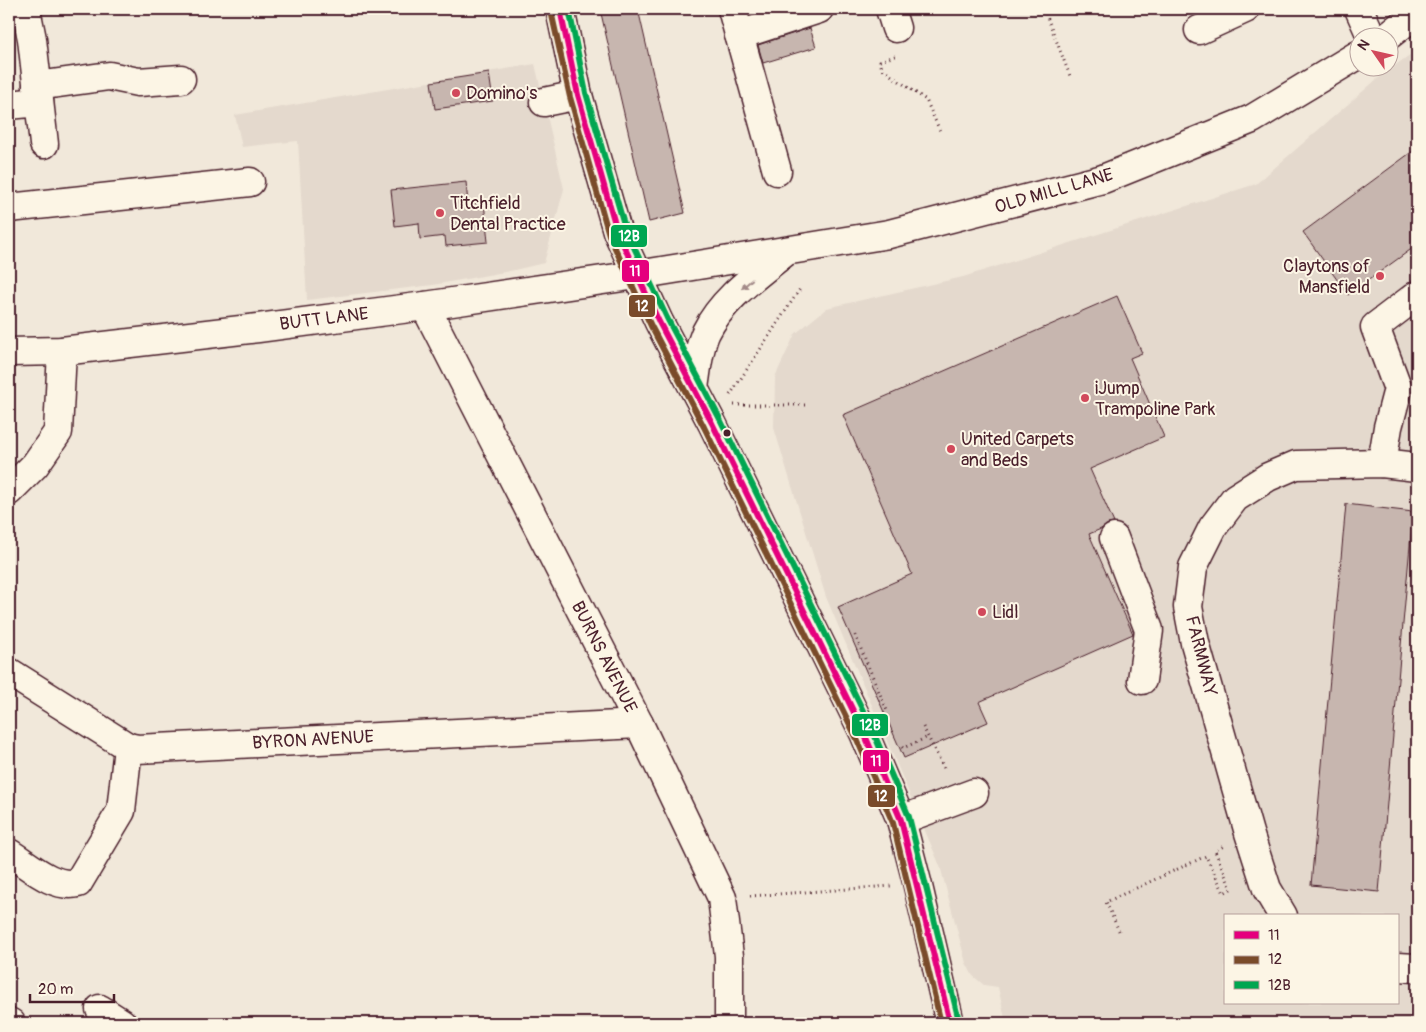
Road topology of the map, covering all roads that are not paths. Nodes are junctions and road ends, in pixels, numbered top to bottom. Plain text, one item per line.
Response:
1 (26, 9) edge
2 (560, 9) edge
3 (732, 9) edge
4 (819, 9) edge
5 (1245, 9) edge
6 (1359, 9) edge
7 (1417, 13) edge
8 (1368, 28) edge
9 (1398, 28) edge
10 (1198, 30) dead end
11 (739, 35) junction
12 (1348, 61) edge
13 (181, 80) dead end
14 (38, 94) junction
15 (578, 96) junction
16 (544, 102) dead end
17 (9, 105) edge
18 (44, 144) dead end
19 (777, 171) dead end
20 (250, 182) dead end
21 (9, 208) edge
22 (784, 253) junction
23 (637, 275) junction
24 (1417, 295) edge
25 (425, 306) junction
26 (62, 351) junction
27 (9, 352) edge
28 (694, 388) junction
29 (1382, 463) junction
30 (1417, 467) edge
31 (9, 491) edge
32 (1114, 538) dead end
33 (9, 672) edge
34 (1142, 680) dead end
35 (639, 724) junction
36 (128, 747) junction
37 (974, 793) dead end
38 (900, 820) junction
39 (9, 853) edge
40 (1282, 914) edge
41 (1398, 967) edge
42 (1417, 968) edge
43 (100, 1009) dead end
44 (122, 1023) edge
45 (728, 1023) edge
46 (950, 1023) edge

1 - 14 main road
2 - 15 main road
3 - 11 main road
4 - 11 main road
5 - 10 main road
6 - 8 main road
7 - 9 main road
11 - 19 main road
12 - 22 main road, OLD MILL LANE
13 - 14 main road
14 - 17 main road
14 - 18 main road
15 - 16 main road
15 - 23 main road
20 - 21 main road
22 - 23 main road, OLD MILL LANE
22 -> 28 main road
23 - 25 main road, BUTT LANE
23 - 28 main road
24 - 29 main road
25 - 26 main road, BUTT LANE
25 - 35 main road, BURNS AVENUE
26 - 27 main road, BUTT LANE
26 - 31 main road
28 - 38 main road
29 - 30 main road, FARMWAY
29 - 40 main road, FARMWAY
32 - 34 main road
33 - 36 main road, BYRON AVENUE
35 - 36 main road, BYRON AVENUE
35 - 45 main road, BURNS AVENUE
36 - 39 main road
37 - 38 main road
38 - 46 main road
41 - 42 main road
43 - 44 main road

